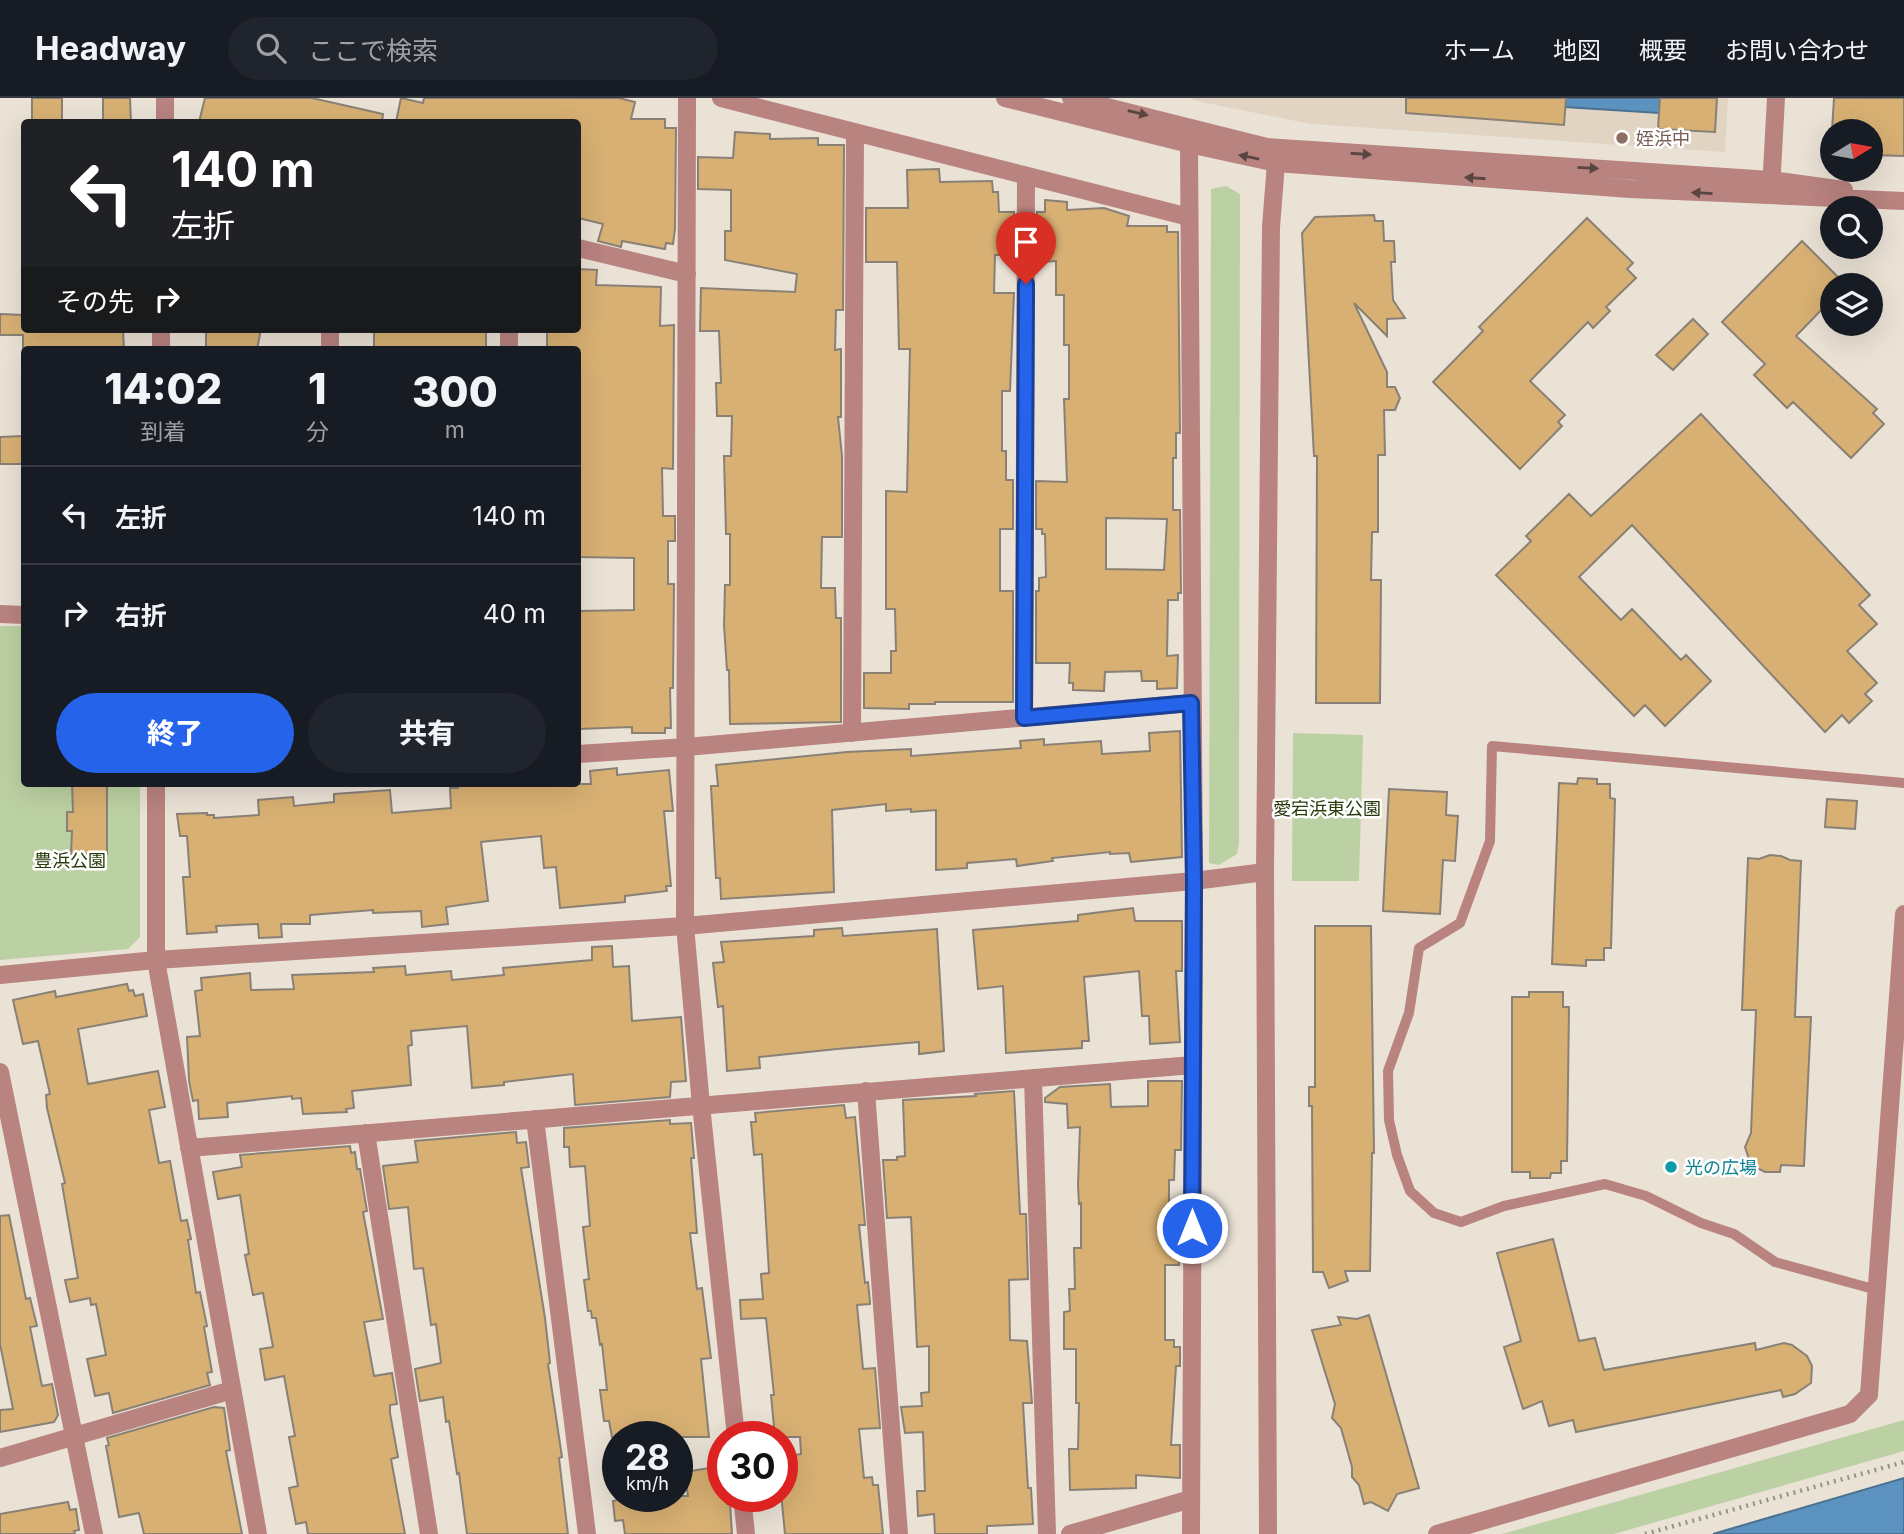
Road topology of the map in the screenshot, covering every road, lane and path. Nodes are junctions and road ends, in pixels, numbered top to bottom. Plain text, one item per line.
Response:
1 (165, 98) edge
2 (687, 98) edge
3 (721, 98) edge
4 (1006, 98) edge
5 (1071, 98) edge
6 (1776, 98) edge
7 (165, 119) edge
8 (855, 132) junction
9 (1189, 144) junction
10 (1276, 163) junction
11 (1026, 176) junction
12 (1771, 189) junction
13 (1904, 200) edge
14 (1189, 217) junction
15 (581, 249) edge
16 (687, 274) junction
17 (0, 614) edge
18 (21, 615) edge
19 (1191, 703) junction
20 (1024, 718) junction
21 (852, 733) junction
22 (686, 747) junction
23 (581, 754) edge
24 (1904, 783) edge
25 (156, 787) edge
26 (1265, 872) junction
27 (1194, 881) junction
28 (1904, 914) edge
29 (685, 926) junction
30 (156, 960) junction
31 (0, 975) edge
32 (1900, 1058) edge
33 (1193, 1065) junction
34 (0, 1072) edge
35 (1032, 1078) junction
36 (866, 1091) junction
37 (701, 1105) junction
38 (535, 1119) junction
39 (366, 1133) junction
40 (189, 1148) junction
41 (1877, 1290) junction
42 (232, 1391) junction
43 (734, 1421) edge
44 (74, 1437) junction
45 (0, 1458) edge
46 (1904, 1462) edge
47 (1191, 1500) junction
48 (744, 1512) edge
49 (94, 1534) edge
50 (258, 1534) edge
51 (429, 1534) edge
52 (587, 1534) edge
53 (746, 1534) edge
54 (899, 1534) edge
55 (1047, 1534) edge
56 (1070, 1534) edge
57 (1191, 1534) edge
58 (1268, 1534) edge
59 (1437, 1534) edge
60 (1645, 1534) edge

1 - 7 street
2 - 16 street
3 - 8 street
4 - 9 street
5 -> 12 street
6 - 12 street
8 - 11 street
8 - 21 street
10 -> 9 street
9 - 14 street
12 -> 10 street
10 - 26 street
11 - 14 street
11 - 20 street
12 - 13 street
14 - 19 street
15 - 16 street
16 - 22 street
17 - 18 street
19 - 20 street
19 - 27 street
20 - 21 street
21 - 22 street
22 - 23 street
22 - 29 street
24 - 41 lane
25 - 30 street
26 - 27 street
26 - 58 street
27 - 29 street
27 - 33 street
28 - 32 street
29 - 30 street
29 - 37 street
30 - 31 street
30 - 40 street
32 - 41 street
33 - 35 street
33 - 47 street
34 - 44 street
35 - 36 street
35 - 55 street
36 - 37 street
36 - 54 street
37 - 38 street
37 - 43 street
38 - 39 street
38 - 52 street
39 - 40 street
39 - 51 street
40 - 42 street
41 - 59 street
42 - 44 street
42 - 50 street
44 - 45 street
44 - 49 street
46 - 60 path
47 - 56 street
47 - 57 street
48 - 53 street

